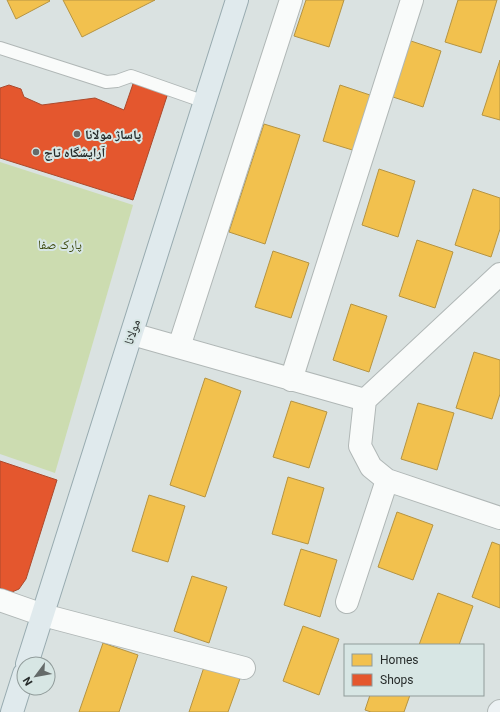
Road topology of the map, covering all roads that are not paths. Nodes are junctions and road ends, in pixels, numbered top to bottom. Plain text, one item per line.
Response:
1 (237, 0) edge
2 (291, 0) edge
3 (412, 0) edge
4 (0, 48) edge
5 (205, 102) junction
6 (500, 274) edge
7 (132, 334) junction
8 (179, 347) junction
9 (291, 380) junction
10 (365, 400) junction
11 (387, 480) junction
12 (500, 518) edge
13 (0, 600) edge
14 (347, 602) dead end
15 (43, 615) junction
16 (30, 656) edge
17 (244, 668) dead end
18 (17, 696) edge
19 (12, 712) edge

1 - 5 main road, مولانا
2 - 8 street
3 - 9 street
4 - 5 lane
5 - 7 main road, مولانا
6 - 10 street
7 - 8 street
7 - 15 main road, مولانا
8 - 9 street
9 - 10 street
10 - 11 street
11 - 12 street
11 - 14 street
13 - 15 street
15 - 16 main road, مولانا
15 - 17 street
18 - 19 main road

